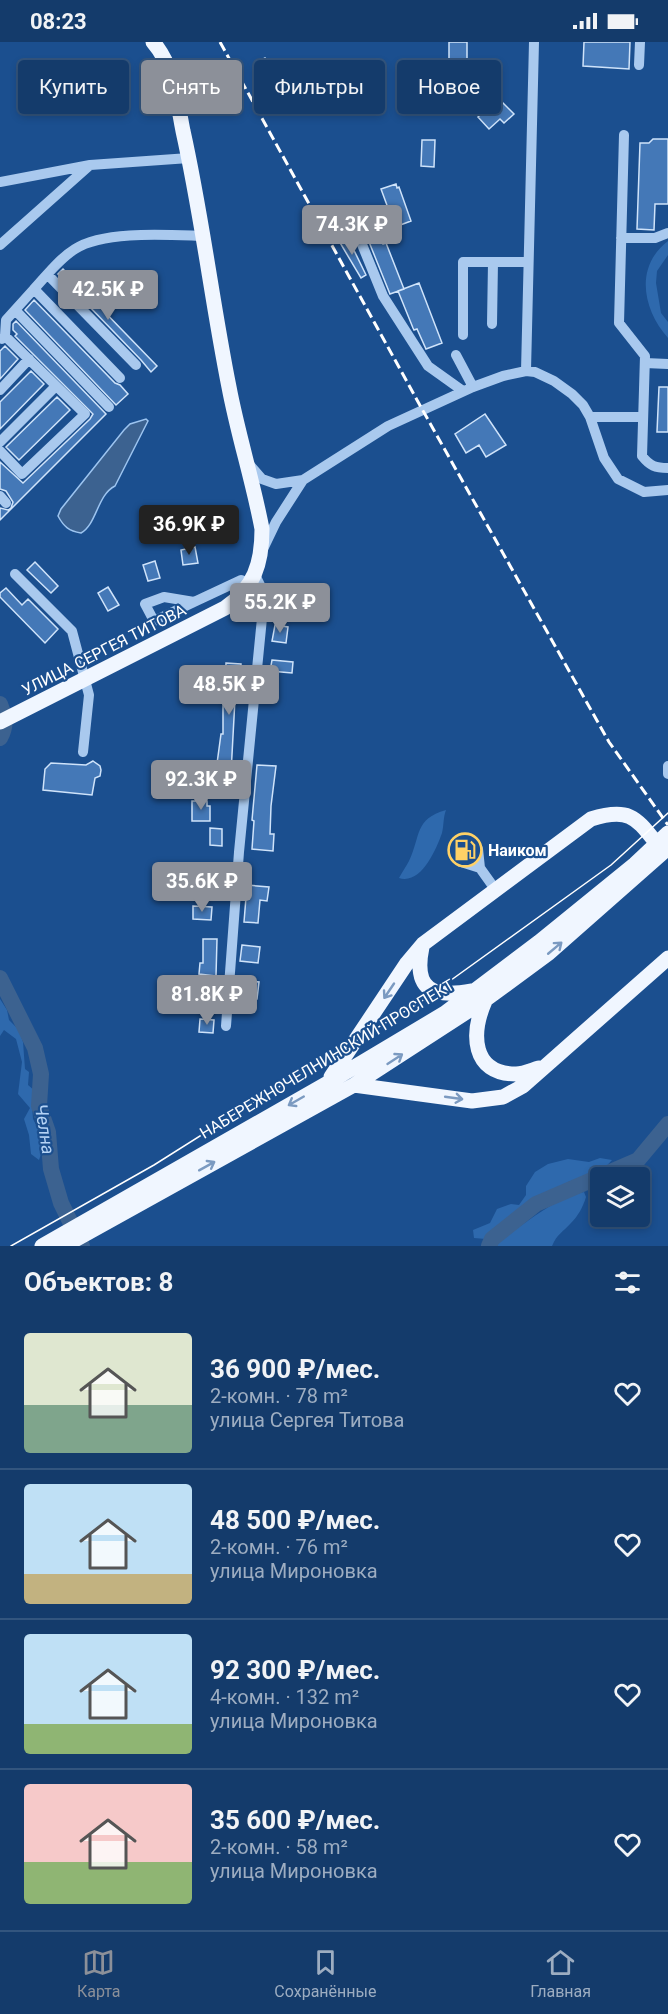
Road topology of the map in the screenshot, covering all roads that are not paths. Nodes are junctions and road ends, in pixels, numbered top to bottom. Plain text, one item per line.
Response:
1 (153, 42) edge
2 (534, 42) edge
3 (640, 42) edge
4 (639, 65) dead end
5 (624, 135) dead end
6 (189, 158) junction
7 (90, 165) junction
8 (0, 182) edge
9 (350, 215) dead end
10 (668, 233) edge
11 (204, 236) junction
12 (621, 238) junction
13 (0, 245) edge
14 (493, 262) junction
15 (528, 262) junction
16 (48, 274) junction
17 (34, 288) junction
18 (15, 310) junction
19 (492, 324) dead end
20 (463, 335) dead end
21 (3, 338) edge
22 (456, 355) dead end
23 (29, 359) junction
24 (645, 363) junction
25 (668, 364) edge
26 (136, 365) dead end
27 (526, 370) junction
28 (120, 378) dead end
29 (56, 386) junction
30 (468, 389) junction
31 (0, 390) edge
32 (109, 407) dead end
33 (590, 417) junction
34 (642, 417) junction
35 (0, 442) edge
36 (0, 452) edge
37 (248, 463) junction
38 (668, 468) edge
39 (303, 480) junction
40 (668, 490) edge
41 (262, 551) junction
42 (15, 574) dead end
43 (252, 578) junction
44 (194, 602) dead end
45 (85, 679) junction
46 (0, 722) edge
47 (83, 752) dead end
48 (668, 766) edge
49 (668, 774) edge
50 (668, 833) edge
51 (668, 848) edge
52 (668, 857) edge
53 (639, 867) junction
54 (480, 868) dead end
55 (495, 889) junction
56 (423, 944) junction
57 (668, 958) edge
58 (479, 996) junction
59 (226, 1026) dead end
60 (545, 1066) junction
61 (326, 1084) junction
62 (354, 1085) junction
63 (135, 1199) junction
64 (42, 1246) edge
65 (64, 1246) edge

1 - 6 main road
2 - 15 street
3 - 4 street
5 - 12 street
6 - 7 street
6 - 11 main road
7 - 8 street
7 - 13 street
9 - 30 street
10 - 12 street
11 - 16 street
11 - 37 main road
12 - 24 street
14 - 15 street
14 - 19 street
14 - 20 street
15 - 27 street
16 - 17 street
16 - 26 street
17 - 18 street
17 - 28 street
18 - 21 street
18 - 32 street
21 - 23 street
22 - 30 street
23 - 29 street
23 - 31 street
24 - 25 street
24 - 34 street
27 - 30 street
27 - 33 street
29 - 35 street
29 - 36 street
30 - 39 street
33 - 34 street
33 - 40 street
34 - 38 street
37 - 39 street
37 - 41 main road
39 - 41 street
41 - 43 main road, УЛИЦА СЕРГЕЯ ТИТОВА
42 - 45 street
43 - 44 street
43 - 45 main road, УЛИЦА СЕРГЕЯ ТИТОВА
43 - 59 street
45 - 46 main road, УЛИЦА СЕРГЕЯ ТИТОВА
45 - 47 street
48 - 49 street
50 - 53 main road, НАБЕРЕЖНОЧЕЛНИНСКИЙ ПРОСПЕКТ
51 - 53 main road, НАБЕРЕЖНОЧЕЛНИНСКИЙ ПРОСПЕКТ
52 - 55 main road
53 - 58 main road, НАБЕРЕЖНОЧЕЛНИНСКИЙ ПРОСПЕКТ
54 - 55 street
55 - 56 main road
56 - 58 main road
56 -> 61 main road
57 - 60 main road
58 - 60 main road
58 - 61 main road, НАБЕРЕЖНОЧЕЛНИНСКИЙ ПРОСПЕКТ
62 -> 58 main road, НАБЕРЕЖНОЧЕЛНИНСКИЙ ПРОСПЕКТ
62 -> 60 main road
61 -> 63 main road, НАБЕРЕЖНОЧЕЛНИНСКИЙ ПРОСПЕКТ
63 -> 62 main road, НАБЕРЕЖНОЧЕЛНИНСКИЙ ПРОСПЕКТ
63 - 64 main road, НАБЕРЕЖНОЧЕЛНИНСКИЙ ПРОСПЕКТ
63 - 65 main road, НАБЕРЕЖНОЧЕЛНИНСКИЙ ПРОСПЕКТ

